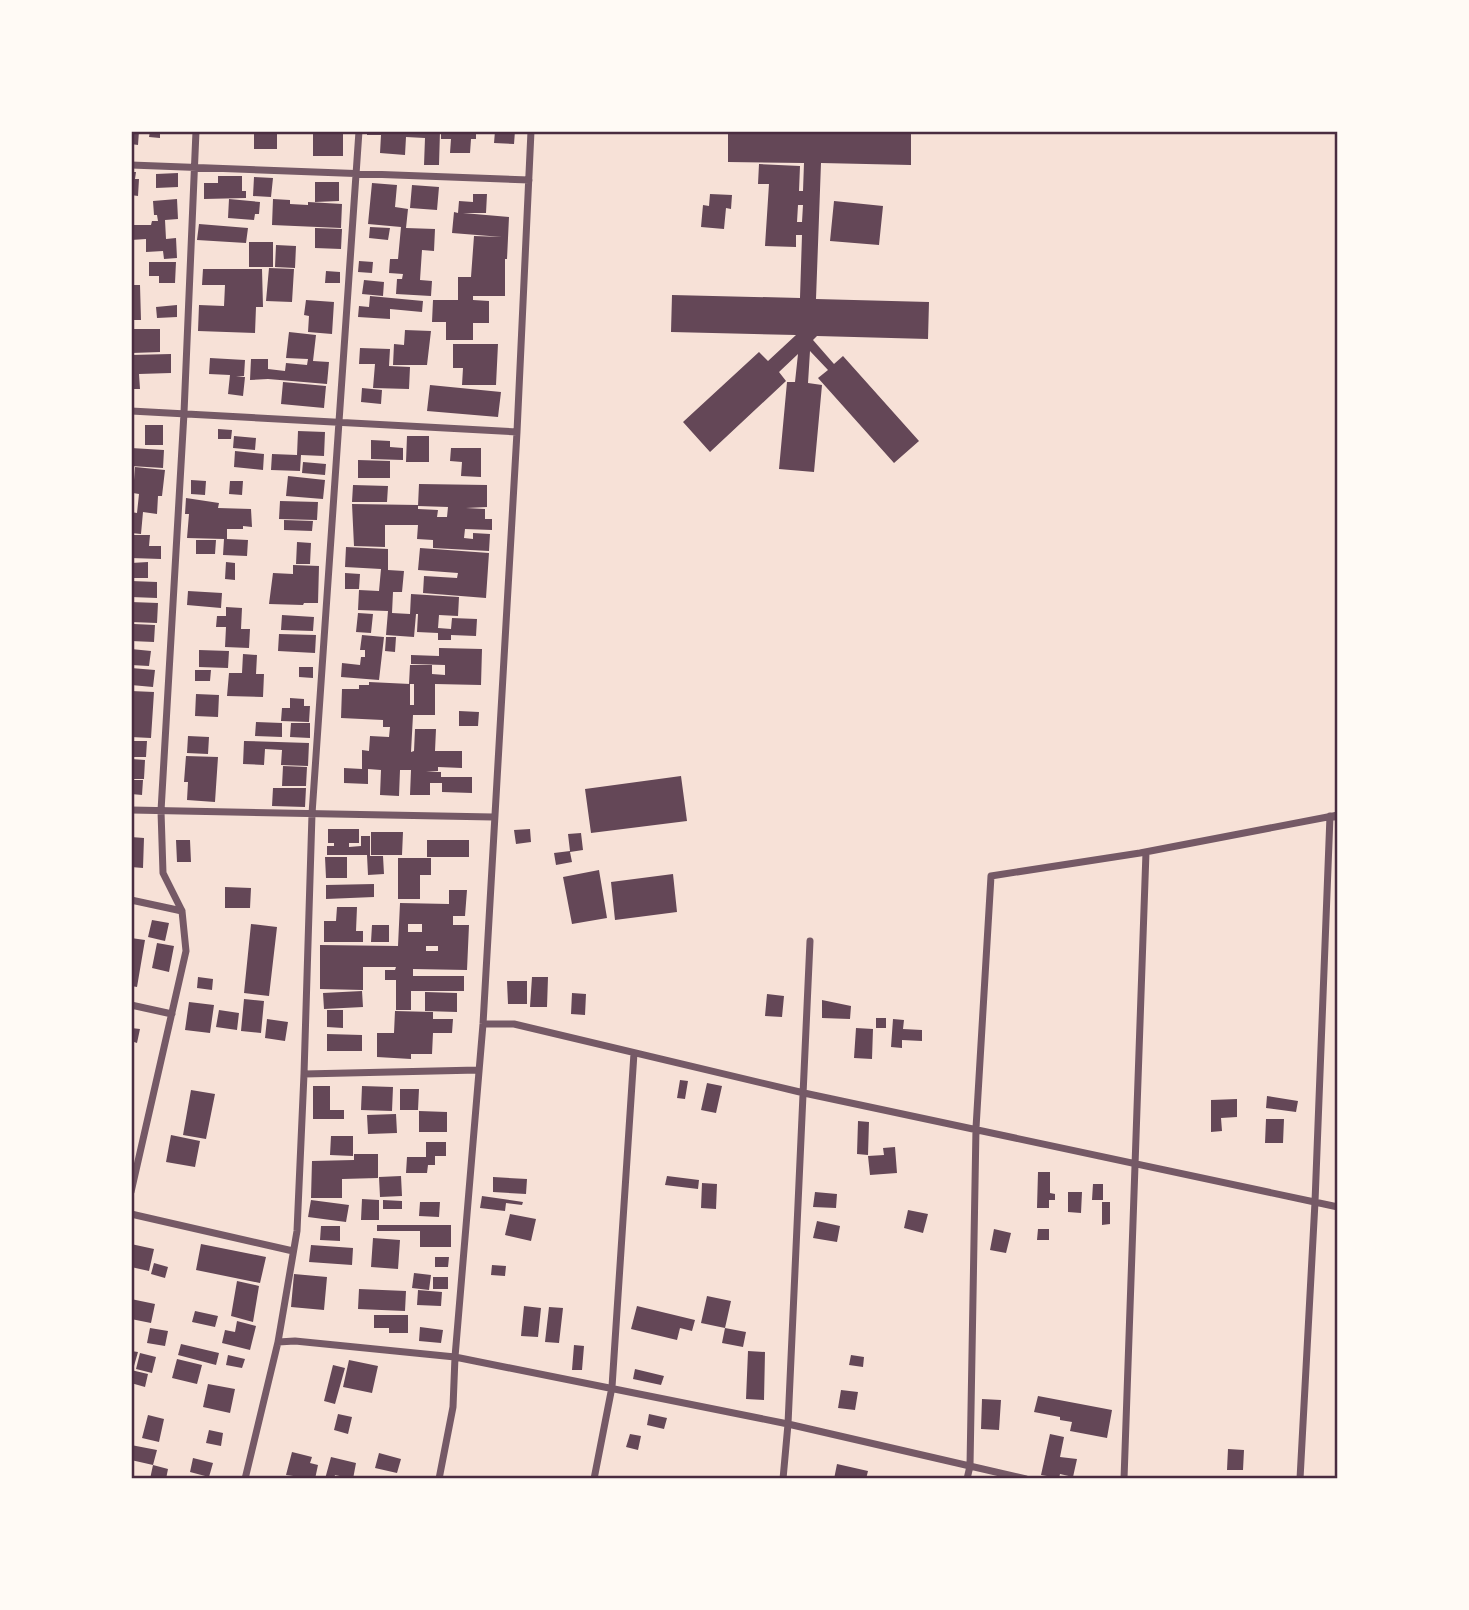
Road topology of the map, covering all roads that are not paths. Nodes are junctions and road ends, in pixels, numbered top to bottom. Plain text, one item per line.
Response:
1 (196, 131) edge
2 (359, 131) edge
3 (531, 131) edge
4 (131, 165) edge
5 (194, 167) junction
6 (356, 174) junction
7 (529, 180) junction
8 (131, 411) edge
9 (184, 412) junction
10 (338, 421) junction
11 (517, 432) junction
12 (131, 810) edge
13 (161, 811) junction
14 (312, 814) junction
15 (1335, 816) edge
16 (493, 817) junction
17 (1146, 852) junction
18 (131, 900) edge
19 (182, 911) junction
20 (810, 941) dead end
21 (131, 1005) edge
22 (172, 1014) junction
23 (483, 1024) junction
24 (634, 1053) junction
25 (478, 1070) junction
26 (304, 1074) junction
27 (804, 1093) junction
28 (976, 1128) junction
29 (1135, 1163) junction
30 (133, 1173) edge
31 (131, 1192) edge
32 (1315, 1202) junction
33 (1338, 1207) edge
34 (131, 1214) edge
35 (293, 1251) junction
36 (278, 1342) junction
37 (455, 1357) junction
38 (612, 1387) junction
39 (788, 1424) junction
40 (970, 1466) junction
41 (246, 1479) edge
42 (439, 1479) edge
43 (594, 1479) edge
44 (783, 1479) edge
45 (967, 1479) edge
46 (1026, 1479) edge
47 (1124, 1479) edge
48 (1300, 1479) edge

1 - 5 street
2 - 6 street
3 - 7 street
4 - 5 street
5 - 6 street
5 - 9 street
6 - 7 street
6 - 10 street
7 - 11 street
8 - 9 street
9 - 10 street
9 - 13 street
10 - 11 street
10 - 14 street
11 - 16 street
12 - 13 street
13 - 14 street
13 - 19 street
14 - 16 street
14 - 26 street
15 - 17 street
15 - 32 street
16 - 23 street
17 - 28 street
17 - 29 street
18 - 19 street
19 - 22 street
20 - 27 street
21 - 22 street
22 - 30 street
23 - 24 street
23 - 25 street
24 - 27 street
24 - 38 street
25 - 26 street
25 - 37 street
26 - 35 street
27 - 28 street
27 - 39 street
28 - 29 street
28 - 40 street
29 - 32 street
29 - 47 street
30 - 31 street
32 - 33 street
32 - 48 street
34 - 35 street
35 - 36 street
36 - 37 street
36 - 41 street
37 - 38 street
37 - 42 street
38 - 39 street
38 - 43 street
39 - 40 street
39 - 44 street
40 - 45 street
40 - 46 street

